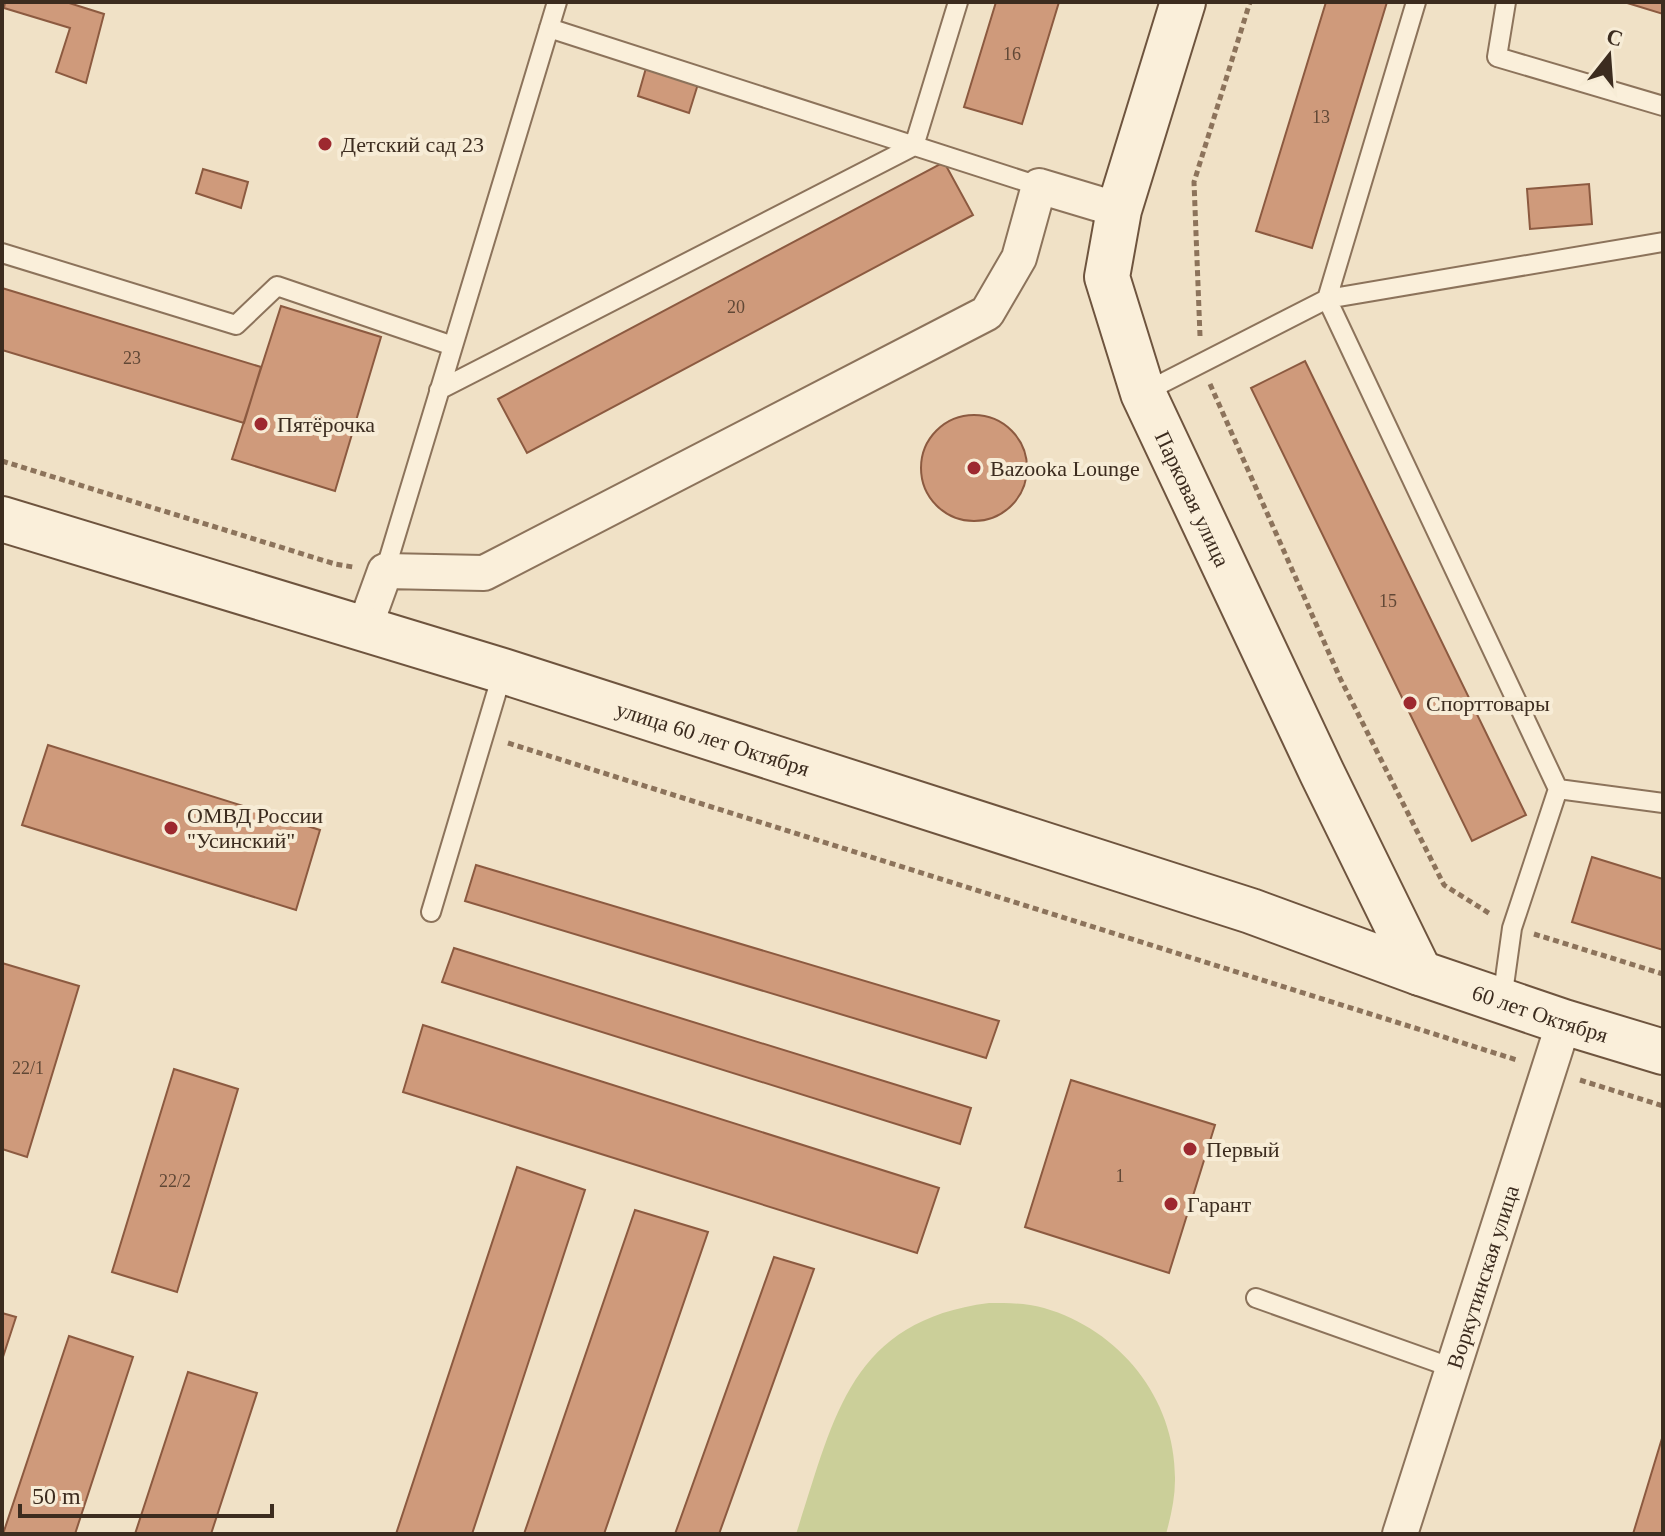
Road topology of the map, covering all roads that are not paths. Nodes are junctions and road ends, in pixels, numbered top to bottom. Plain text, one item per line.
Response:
1 (557, 2) edge
2 (958, 2) edge
3 (1183, 2) edge
4 (1416, 2) edge
5 (1506, 2) edge
6 (549, 28) junction
7 (1663, 106) edge
8 (914, 146) junction
9 (1039, 186) junction
10 (1119, 210) junction
11 (1663, 242) edge
12 (2, 253) edge
13 (1327, 299) junction
14 (453, 346) junction
15 (439, 390) junction
16 (1143, 393) junction
17 (2, 519) edge
18 (385, 571) junction
19 (364, 629) junction
20 (503, 671) junction
21 (1558, 789) junction
22 (1663, 803) edge
23 (431, 912) dead end
24 (1420, 973) junction
25 (1502, 1000) junction
26 (1564, 1022) junction
27 (1663, 1052) edge
28 (1256, 1298) dead end
29 (1453, 1368) junction
30 (1400, 1534) edge

1 - 6 lane
2 - 8 lane
3 - 10 street, Парковая улица
4 - 13 lane
5 - 7 lane
6 - 8 lane
6 - 14 lane
8 - 9 lane
8 - 15 lane
9 - 10 street
9 - 18 street
10 - 16 street, Парковая улица
11 - 13 lane
12 - 14 lane
13 - 16 lane
13 - 21 lane
14 - 15 lane
15 - 18 lane
16 - 24 street, Парковая улица
17 - 19 street, улица 60 лет Октября
18 - 19 street
19 - 20 street, улица 60 лет Октября
20 - 23 lane
20 - 24 street, улица 60 лет Октября
21 - 22 lane
21 - 25 lane
24 - 25 street, 60 лет Октября
25 - 26 street, 60 лет Октября
26 - 27 street, 60 лет Октября
26 - 29 street, Воркутинская улица
28 - 29 lane
29 - 30 street, Воркутинская улица

